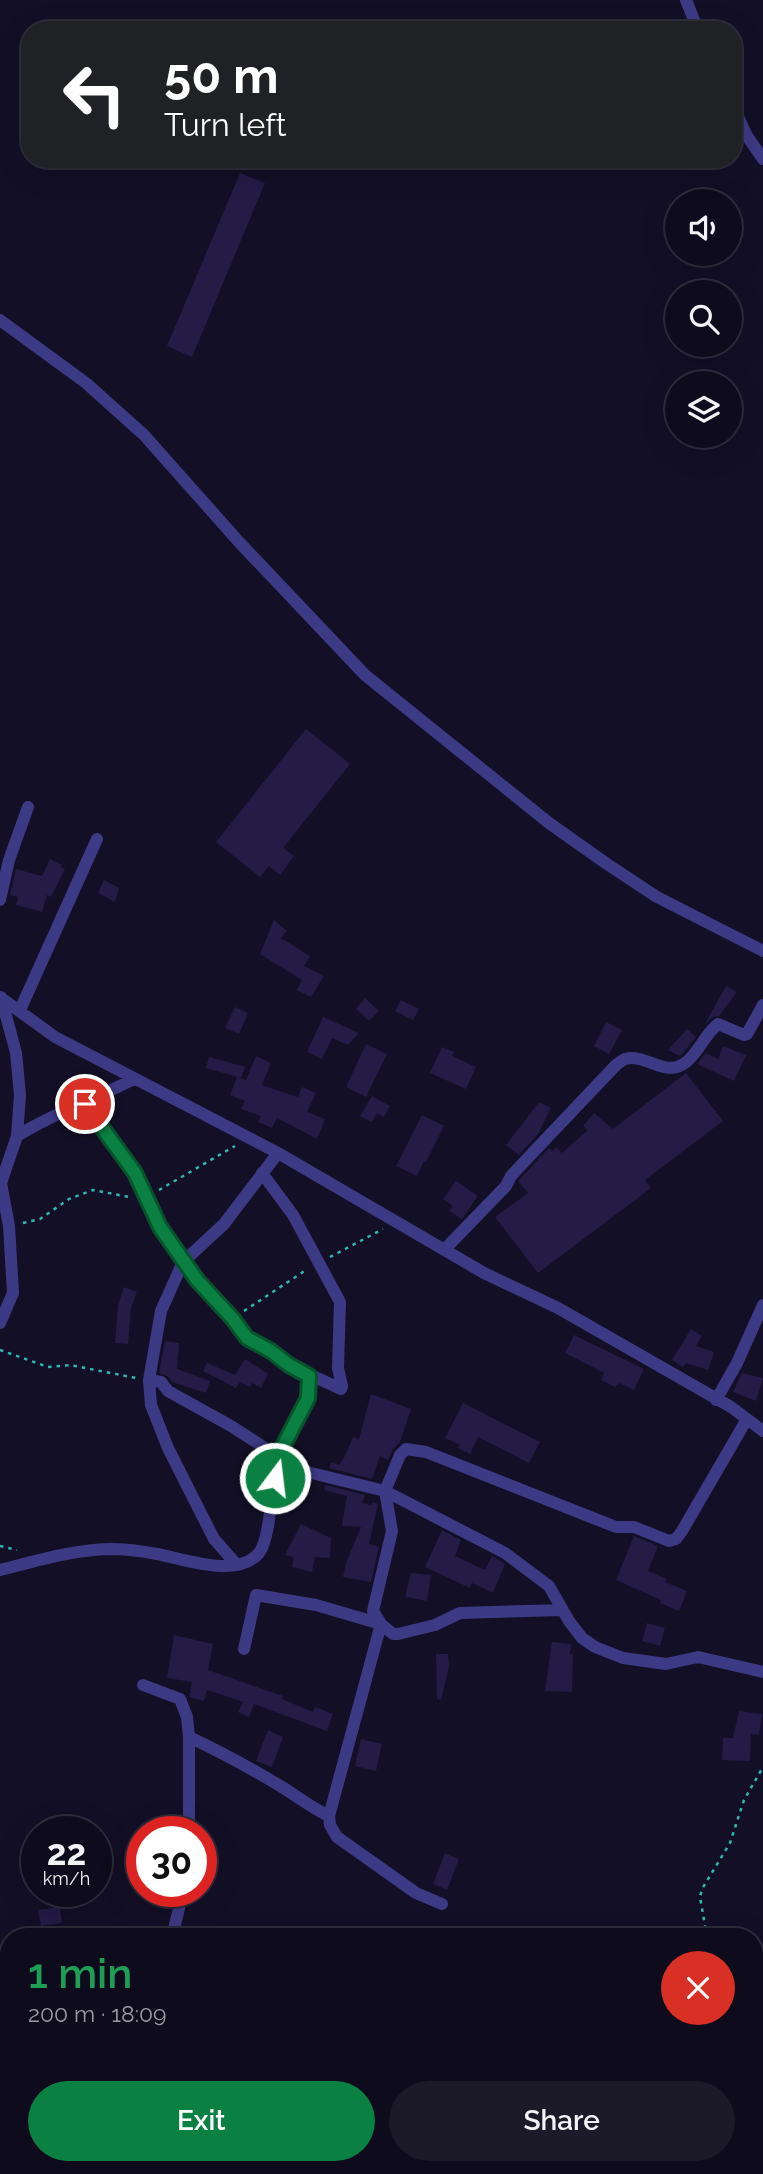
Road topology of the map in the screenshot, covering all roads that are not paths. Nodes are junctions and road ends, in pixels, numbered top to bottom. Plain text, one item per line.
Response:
1 (686, 0) edge
2 (694, 21) edge
3 (742, 125) edge
4 (763, 159) edge
5 (1, 325) edge
6 (27, 807) dead end
7 (97, 839) dead end
8 (0, 901) edge
9 (763, 951) edge
10 (0, 996) edge
11 (763, 1005) edge
12 (20, 1010) junction
13 (134, 1079) junction
14 (85, 1104) junction
15 (17, 1136) junction
16 (278, 1153) junction
17 (262, 1173) junction
18 (444, 1250) junction
19 (183, 1262) junction
20 (763, 1305) edge
21 (0, 1323) edge
22 (309, 1376) junction
23 (149, 1380) junction
24 (716, 1399) junction
25 (747, 1419) junction
26 (763, 1432) edge
27 (277, 1458) junction
28 (386, 1491) junction
29 (237, 1565) junction
30 (0, 1570) edge
31 (563, 1610) junction
32 (380, 1624) junction
33 (244, 1649) dead end
34 (763, 1672) edge
35 (143, 1685) dead end
36 (189, 1737) junction
37 (189, 1816) edge
38 (329, 1816) junction
39 (442, 1903) dead end
40 (179, 1907) edge
41 (174, 1928) edge

1 - 2 street
3 - 4 street
5 - 9 street
6 - 8 street
7 - 12 street
10 - 12 street
10 - 15 street
11 - 18 street
12 - 13 street
13 - 14 street
13 - 16 street
14 - 15 street
14 - 19 street
15 - 21 street
16 - 17 street
16 - 18 street
17 - 19 street
17 - 22 street
18 - 24 street
19 - 22 street
19 - 23 street
20 - 24 street
22 - 27 street
23 - 27 street
23 - 29 street
24 - 25 street
25 - 26 street
25 - 28 street
27 - 28 street
27 - 29 street
28 - 31 street
28 - 32 street
29 - 30 street
31 - 32 street
31 - 34 street
32 - 33 street
32 - 38 street
35 - 36 street
36 - 37 street
36 - 38 street
38 - 39 street
40 - 41 street

